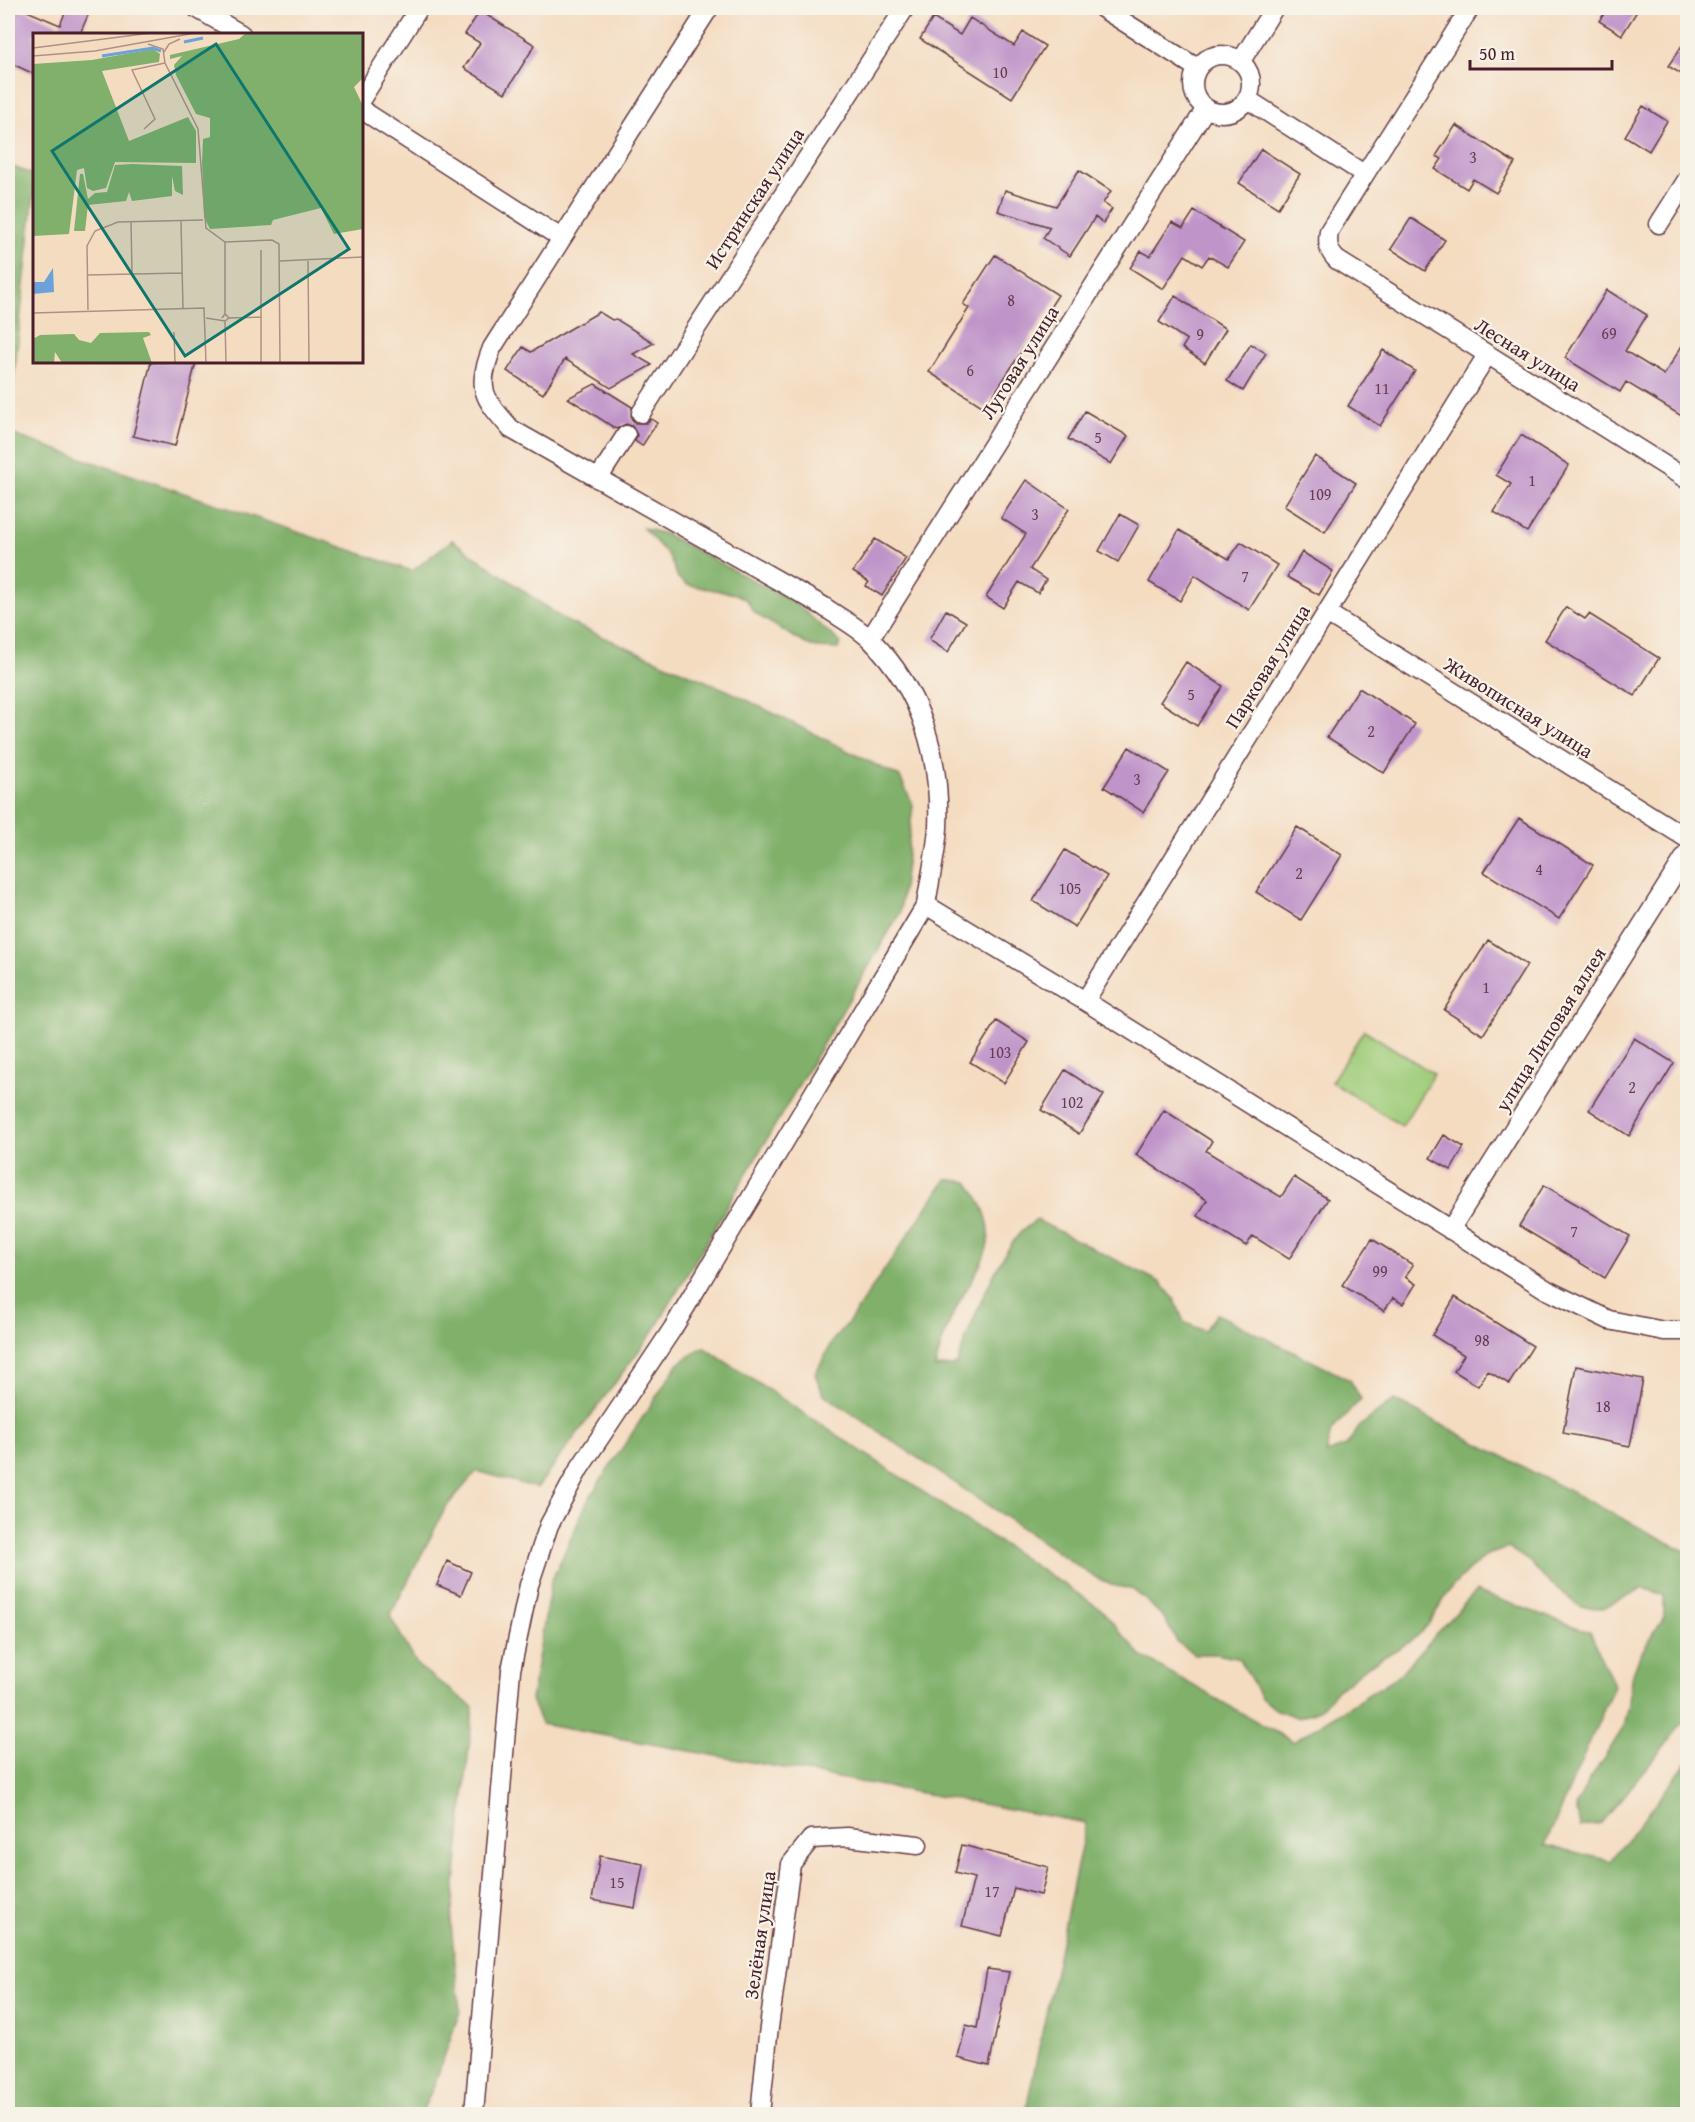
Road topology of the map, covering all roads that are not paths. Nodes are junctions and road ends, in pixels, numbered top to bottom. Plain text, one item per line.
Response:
1 (196, 8) edge
2 (419, 8) edge
3 (709, 8) edge
4 (905, 8) edge
5 (1102, 8) edge
6 (1274, 8) edge
7 (1470, 8) edge
8 (239, 33) edge
9 (1240, 61) junction
10 (1197, 68) junction
11 (363, 96) edge
12 (1247, 99) junction
13 (1206, 108) junction
14 (363, 111) edge
15 (1364, 174) junction
16 (1688, 178) edge
17 (1659, 224) dead end
18 (561, 238) junction
19 (1487, 356) junction
20 (641, 413) dead end
21 (626, 435) dead end
22 (598, 479) junction
23 (1688, 480) edge
24 (1327, 613) junction
25 (870, 639) junction
26 (1688, 839) edge
27 (1688, 852) edge
28 (926, 905) junction
29 (1085, 1001) junction
30 (1450, 1230) junction
31 (1688, 1331) edge
32 (918, 1845) dead end
33 (474, 2115) edge
34 (760, 2115) edge

1 - 8 street
2 - 11 street
3 - 18 street
4 - 20 street, Истринская улица
5 - 10 street
6 - 9 street
7 - 15 street, Лесная улица
9 - 10 street
9 - 12 street
10 - 13 street
12 - 13 street
12 - 15 street
13 - 25 street, Луговая улица
14 - 18 street
15 - 19 street, Лесная улица
16 - 17 street
18 - 22 street
19 - 23 street, Лесная улица
19 - 24 street, Парковая улица
21 - 22 street
22 - 25 street
24 - 26 street, Живописная улица
24 - 29 street, Парковая улица
25 - 28 street
27 - 30 street, улица Липовая аллея
28 - 29 street
28 - 33 street
29 - 30 street
30 - 31 street
32 - 34 street, Зелёная улица

